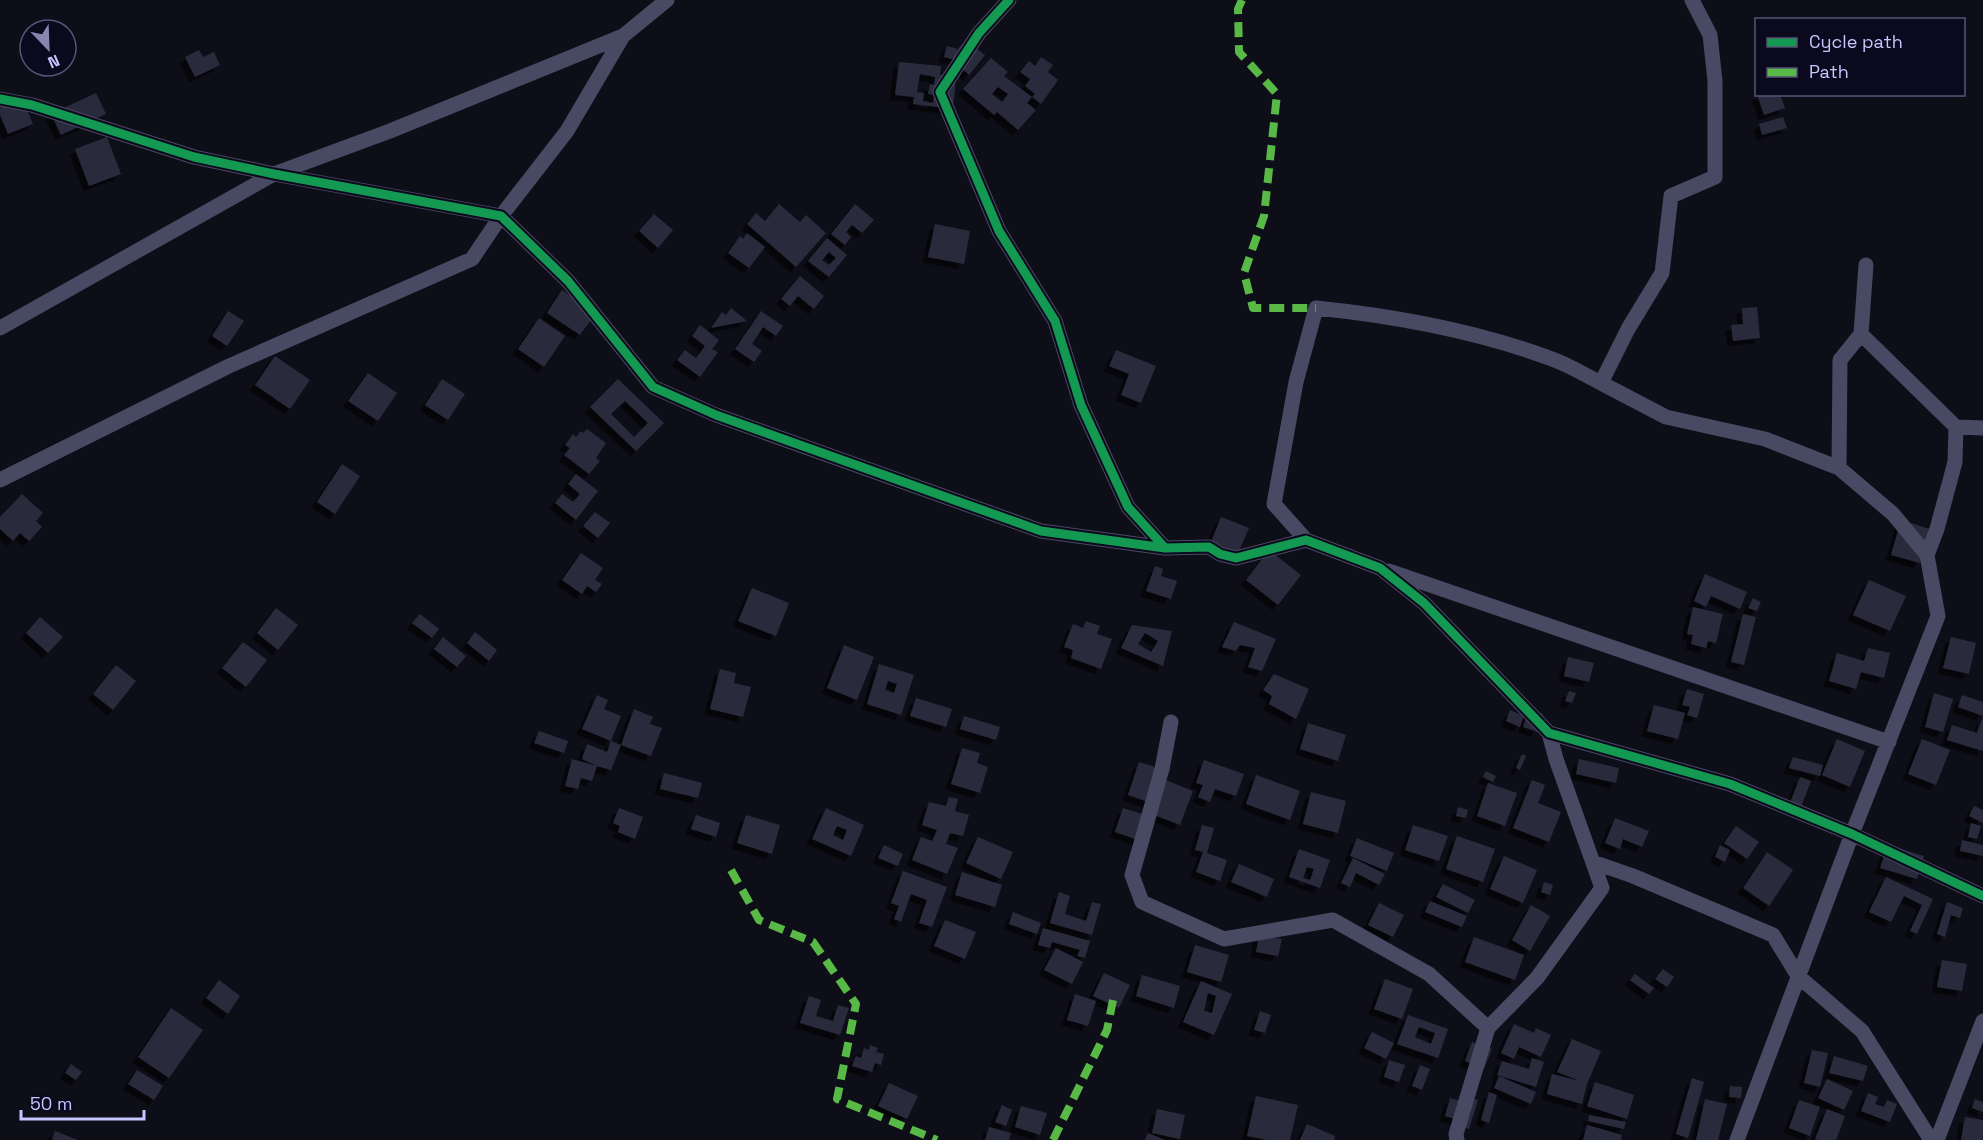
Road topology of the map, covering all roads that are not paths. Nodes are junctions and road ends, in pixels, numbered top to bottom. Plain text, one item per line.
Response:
1 (667, 0) edge
2 (1009, 0) edge
3 (1692, 0) edge
4 (623, 36) junction
5 (0, 99) edge
6 (274, 174) junction
7 (501, 216) junction
8 (1866, 265) dead end
9 (0, 328) edge
10 (1861, 334) junction
11 (1601, 383) junction
12 (1956, 427) junction
13 (1983, 428) edge
14 (1839, 468) junction
15 (0, 480) edge
16 (1305, 540) junction
17 (1165, 548) junction
18 (1926, 555) junction
19 (1380, 568) junction
20 (1171, 722) dead end
21 (1549, 733) junction
22 (1889, 742) junction
23 (1852, 834) junction
24 (1593, 862) junction
25 (1983, 896) edge
26 (1798, 976) junction
27 (1983, 1021) edge
28 (1488, 1028) junction
29 (1457, 1140) edge
30 (1737, 1140) edge
31 (1931, 1140) edge
32 (1937, 1140) edge

1 - 4 street
2 - 17 street
3 - 11 street
4 - 6 street
4 - 7 street
5 - 6 street
6 - 7 street
6 - 9 street
7 - 15 street
7 - 17 street
8 - 10 street
10 - 12 street
10 - 14 street
11 - 14 street
11 - 16 street
12 - 13 street
12 - 18 street
14 - 18 street
16 - 17 street
16 - 19 street
18 - 22 street
19 - 21 street
19 - 22 street
20 - 28 street
21 - 23 street
21 - 24 street
22 - 23 street
23 - 25 street
23 - 26 street
24 - 26 street
24 - 28 street
26 - 30 street
26 - 31 street
27 - 32 street
28 - 29 street

